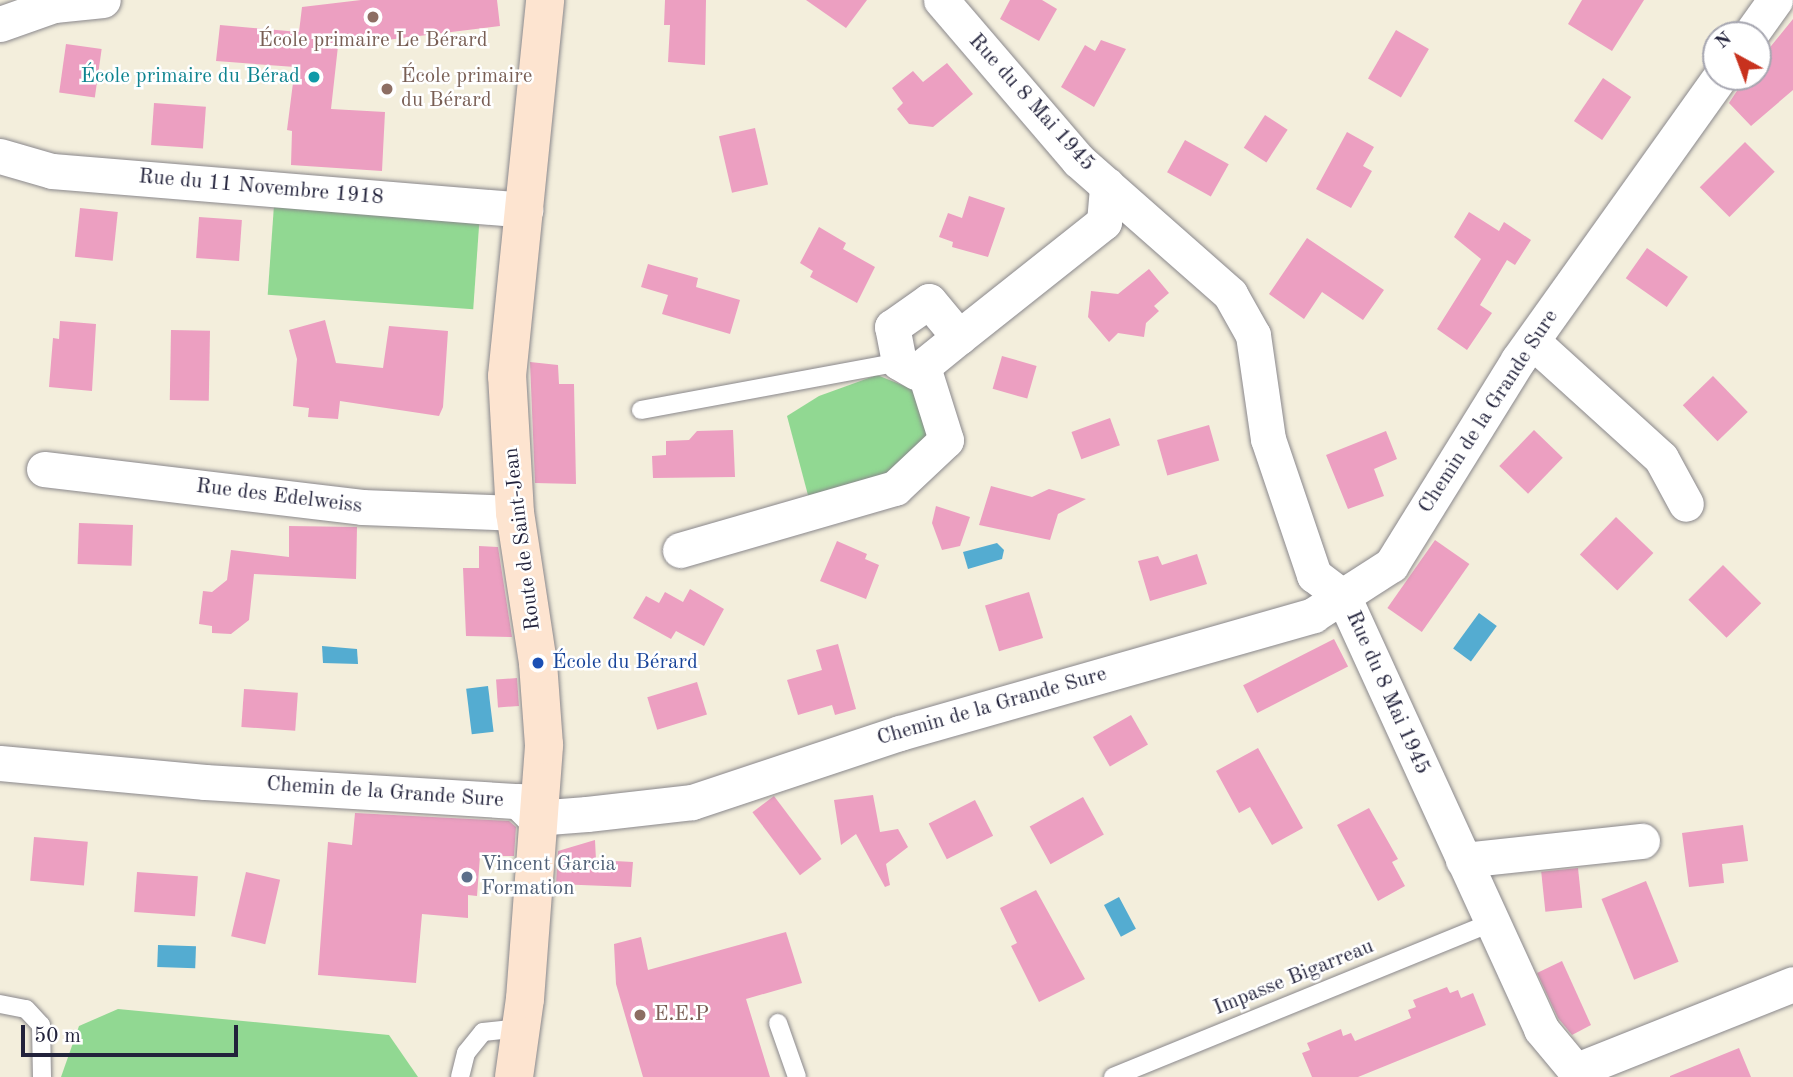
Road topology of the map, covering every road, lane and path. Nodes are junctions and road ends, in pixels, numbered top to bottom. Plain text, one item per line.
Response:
1 (103, 0) edge
2 (545, 0) edge
3 (941, 0) edge
4 (1775, 0) edge
5 (1760, 21) edge
6 (0, 24) edge
7 (1710, 91) edge
8 (0, 156) edge
9 (1107, 185) junction
10 (525, 210) junction
11 (1149, 221) junction
12 (1104, 222) junction
13 (959, 337) junction
14 (1532, 341) junction
15 (911, 364) junction
16 (640, 410) dead end
17 (44, 468) dead end
18 (1686, 504) dead end
19 (515, 513) junction
20 (680, 550) dead end
21 (1344, 598) junction
22 (0, 763) edge
23 (535, 818) junction
24 (1642, 841) dead end
25 (1463, 860) junction
26 (1492, 922) junction
27 (1793, 984) edge
28 (0, 1004) edge
29 (778, 1023) dead end
30 (521, 1028) junction
31 (1579, 1074) edge
32 (42, 1077) edge
33 (460, 1077) edge
34 (514, 1077) edge
35 (797, 1077) edge
36 (1113, 1077) edge

1 - 6 street
2 - 10 main road, Route de Saint-Jean
3 - 9 street, Rue du 8 Mai 1945
4 - 5 street
7 - 14 street, Chemin de la Grande Sure
8 - 10 street, Rue du 11 Novembre 1918
9 - 11 street, Rue du 8 Mai 1945
9 - 12 street
10 - 19 main road, Route de Saint-Jean
11 - 12 street
11 - 21 street, Rue du 8 Mai 1945
12 - 13 street
13 - 15 street
13 - 15 street
14 - 18 street
14 - 21 street, Chemin de la Grande Sure
15 - 16 lane
15 - 20 street
17 - 19 street, Rue des Edelweiss
19 - 23 main road, Route de Saint-Jean
21 - 23 street, Chemin de la Grande Sure
21 - 25 street, Rue du 8 Mai 1945
22 - 23 street, Chemin de la Grande Sure
23 - 30 main road, Route de Saint-Jean
24 - 25 street
25 - 26 street, Rue du 8 Mai 1945
26 - 31 street, Rue du 8 Mai 1945
26 - 36 lane, Impasse Bigarreau
27 - 31 street
28 - 32 lane
29 - 35 lane
30 - 33 lane
30 - 34 main road, Route de Saint-Jean

